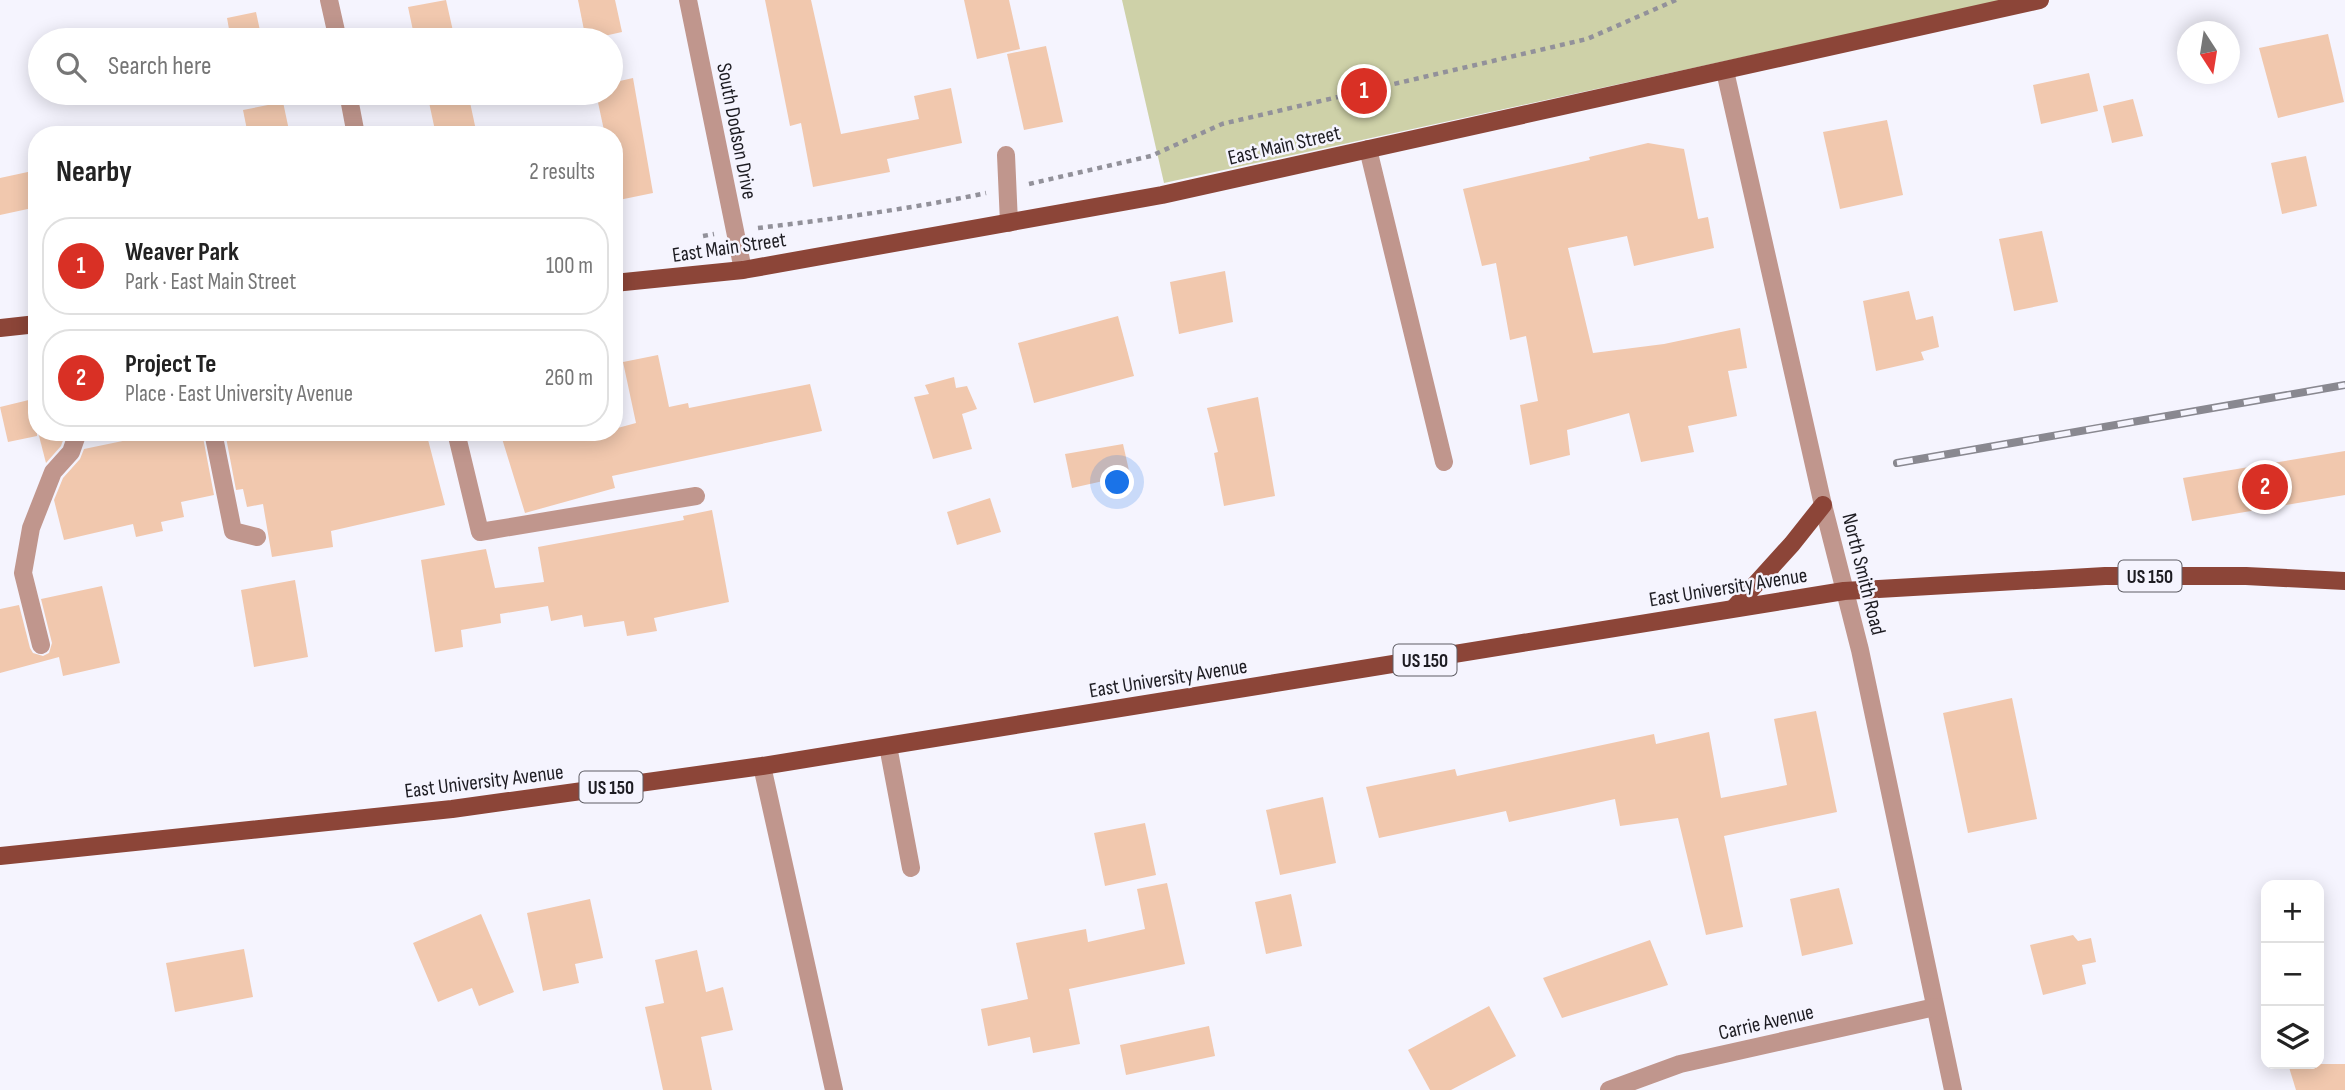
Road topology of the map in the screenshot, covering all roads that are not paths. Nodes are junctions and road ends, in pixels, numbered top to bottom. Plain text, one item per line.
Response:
1 (329, 0) edge
2 (688, 0) edge
3 (2040, 0) edge
4 (335, 28) edge
5 (1725, 71) junction
6 (350, 105) edge
7 (354, 126) edge
8 (1368, 149) junction
9 (1006, 155) dead end
10 (1009, 223) junction
11 (743, 270) junction
12 (623, 282) edge
13 (28, 325) edge
14 (0, 328) edge
15 (75, 441) edge
16 (215, 441) edge
17 (458, 441) edge
18 (1444, 462) dead end
19 (696, 496) dead end
20 (1823, 505) junction
21 (257, 537) dead end
22 (2345, 581) edge
23 (1844, 591) junction
24 (1734, 608) junction
25 (41, 645) dead end
26 (888, 746) junction
27 (762, 766) junction
28 (0, 856) edge
29 (911, 868) dead end
30 (1935, 1007) junction
31 (834, 1090) edge
32 (1609, 1090) edge
33 (1953, 1090) edge

1 - 4 street
2 - 11 street, South Dodson Drive
3 - 5 main road, East Main Street
5 - 8 main road, East Main Street
5 - 20 street, North Smith Road
6 - 7 street
8 - 10 main road, East Main Street
8 - 18 street
9 - 10 street
10 - 11 main road, East Main Street
11 - 12 main road, East Main Street
13 - 14 main road
15 - 25 street
16 - 21 street
17 - 19 street
20 - 23 street, North Smith Road
20 - 24 main road
22 - 23 main road, East University Avenue / US 150
23 - 24 main road, East University Avenue / US 150
23 - 30 street, North Smith Road
24 - 26 main road, East University Avenue / US 150
26 - 27 main road, East University Avenue / US 150
26 - 29 street
27 - 28 main road, East University Avenue / US 150
27 - 31 street
30 - 32 street, Carrie Avenue
30 - 33 street, North Smith Road

